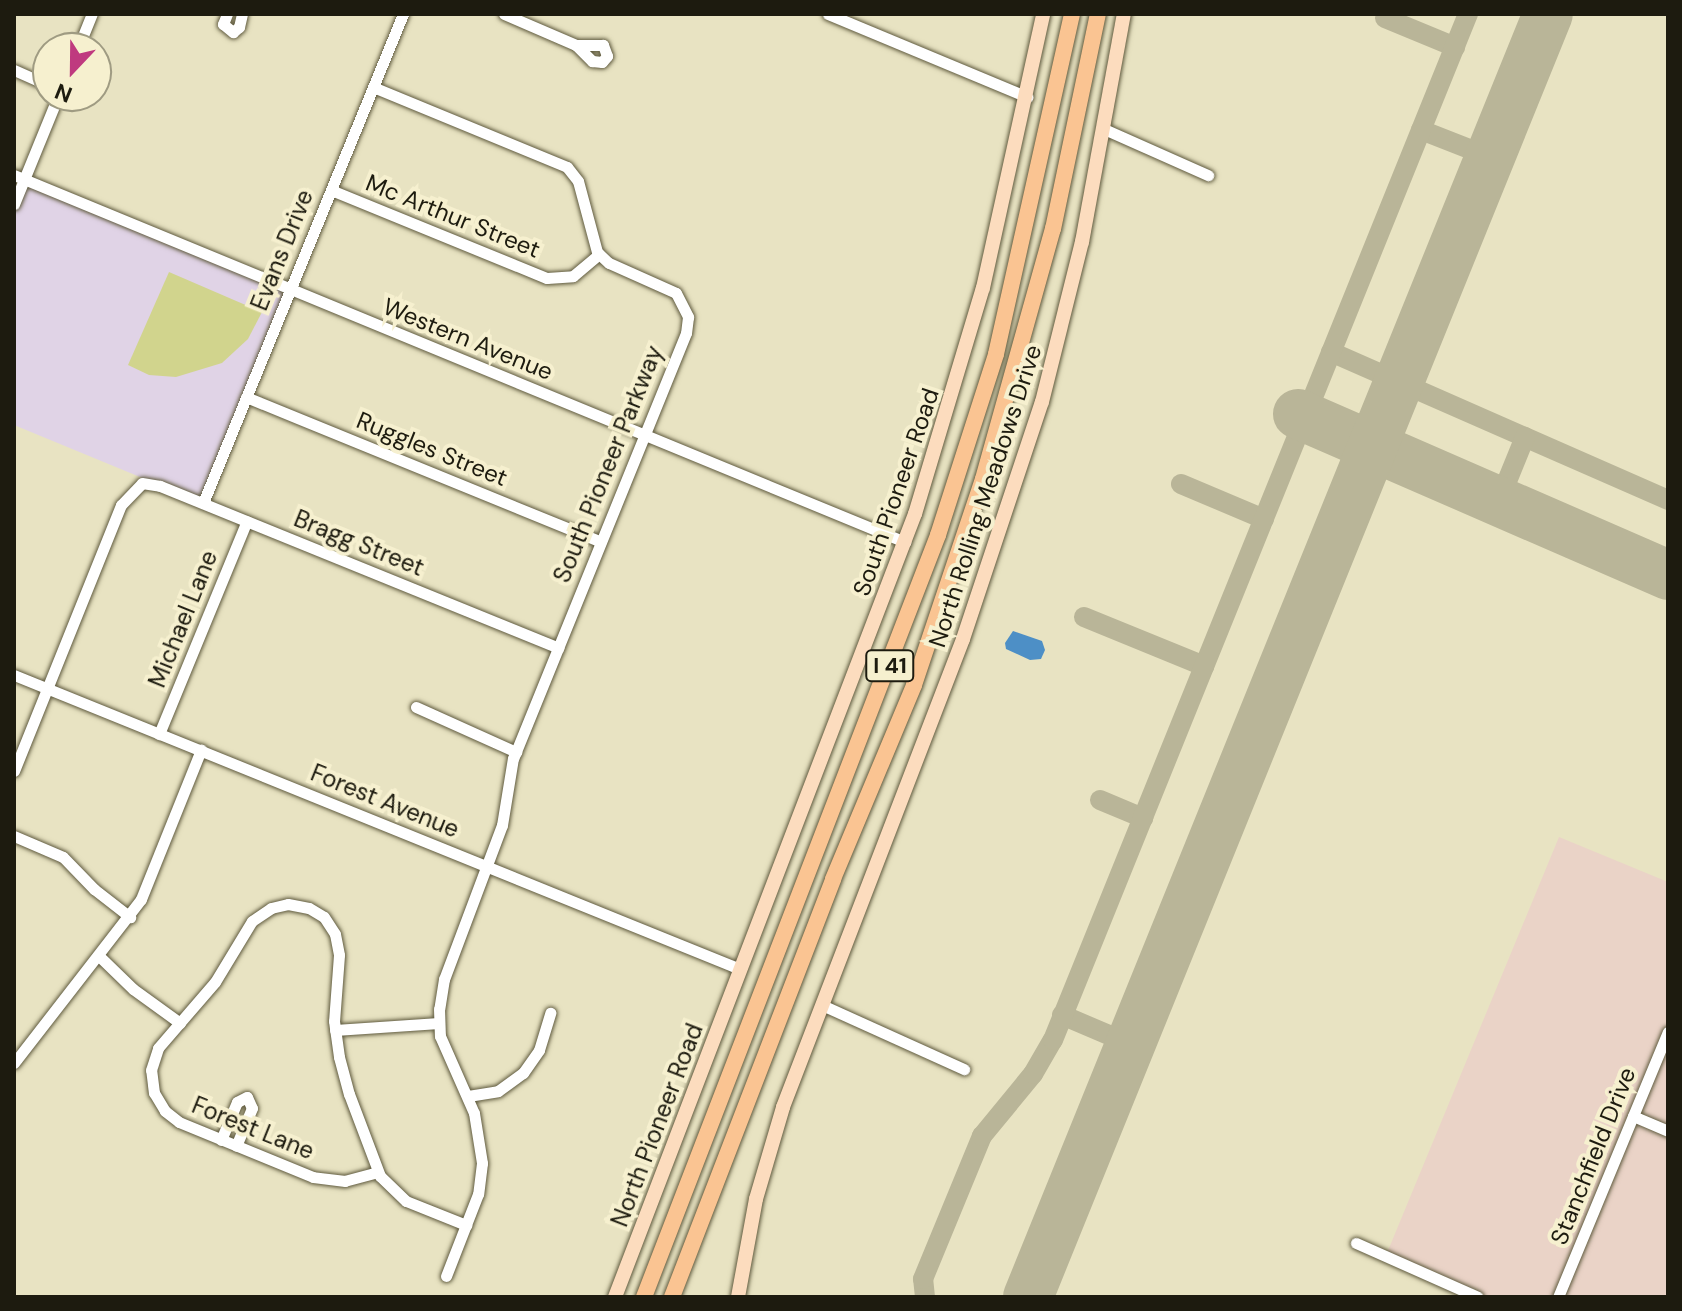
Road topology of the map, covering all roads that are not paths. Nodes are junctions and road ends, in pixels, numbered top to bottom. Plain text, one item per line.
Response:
1 (227, 14) edge
2 (242, 14) edge
3 (403, 14) edge
4 (504, 14) edge
5 (828, 14) edge
6 (1043, 14) edge
7 (1072, 14) edge
8 (1098, 14) edge
9 (1124, 14) edge
10 (851, 18) edge
11 (576, 45) dead end
12 (373, 87) junction
13 (1027, 97) junction
14 (50, 112) edge
15 (1104, 129) junction
16 (1208, 175) dead end
17 (19, 177) edge
18 (331, 190) junction
19 (14, 204) edge
20 (599, 254) junction
21 (290, 290) junction
22 (246, 397) junction
23 (644, 435) junction
24 (203, 503) junction
25 (247, 521) junction
26 (601, 542) junction
27 (905, 542) junction
28 (558, 648) junction
29 (14, 675) edge
30 (46, 688) junction
31 (416, 707) dead end
32 (159, 734) junction
33 (201, 750) junction
34 (516, 752) junction
35 (14, 771) edge
36 (14, 836) edge
37 (486, 866) junction
38 (130, 917) junction
39 (99, 956) junction
40 (740, 969) junction
41 (822, 1005) junction
42 (550, 1013) dead end
43 (180, 1023) junction
44 (439, 1023) junction
45 (335, 1030) junction
46 (1668, 1032) edge
47 (14, 1063) edge
48 (964, 1069) dead end
49 (468, 1096) junction
50 (1633, 1116) junction
51 (1668, 1131) edge
52 (221, 1140) junction
53 (236, 1146) junction
54 (378, 1172) junction
55 (466, 1225) junction
56 (1356, 1243) dead end
57 (446, 1276) dead end
58 (615, 1297) edge
59 (644, 1297) edge
60 (672, 1297) edge
61 (738, 1297) edge
62 (1478, 1297) edge
63 (1558, 1297) edge

1 - 2 street
3 - 12 street, Evans Drive
4 - 11 street
5 - 10 street
6 - 13 main road, South Pioneer Road
7 - 59 highway, I 41
8 - 60 highway, I 41
9 - 15 main road, North Rolling Meadows Drive
10 - 13 street
12 - 18 street, Evans Drive
12 - 20 street
13 - 27 main road, South Pioneer Road
14 - 17 street
15 - 16 street
15 - 41 main road, North Rolling Meadows Drive
17 - 19 street
17 - 21 street, Western Avenue
18 - 20 street, Mc Arthur Street
18 - 21 street, Evans Drive
20 - 23 street, South Pioneer Parkway
21 - 22 street, Evans Drive
21 - 23 street, Western Avenue
22 - 24 street, Evans Drive
22 - 26 street, Ruggles Street
23 - 26 street, South Pioneer Parkway
23 - 27 street, Western Avenue
24 - 25 street, Bragg Street
24 - 30 street, Bragg Street
25 - 28 street, Bragg Street
25 - 32 street, Michael Lane
26 - 28 street, South Pioneer Parkway
27 - 40 main road, South Pioneer Road
28 - 34 street, South Pioneer Parkway
29 - 30 street, Forest Avenue
30 - 32 street, Forest Avenue
30 - 35 street
31 - 34 street
32 - 33 street, Forest Avenue
33 - 37 street, Forest Avenue
33 - 38 street
34 - 37 street, South Pioneer Parkway
36 - 38 street
37 - 40 street, Forest Avenue
37 - 44 street, South Pioneer Parkway
38 - 39 street
39 - 43 street
39 - 47 street
40 - 58 main road, North Pioneer Road
41 - 48 street
41 - 61 main road, North Rolling Meadows Drive
42 - 49 street
43 - 45 street, Forest Lane
43 - 52 street, Forest Lane
44 - 45 street
44 - 49 street
45 - 54 street, Forest Lane
46 - 50 street, Stanchfield Drive
49 - 55 street
50 - 51 street
50 - 63 street, Stanchfield Drive
52 - 53 street, Forest Lane
52 - 53 street
53 - 54 street, Forest Lane
54 - 55 street
55 - 57 street
56 - 62 street

